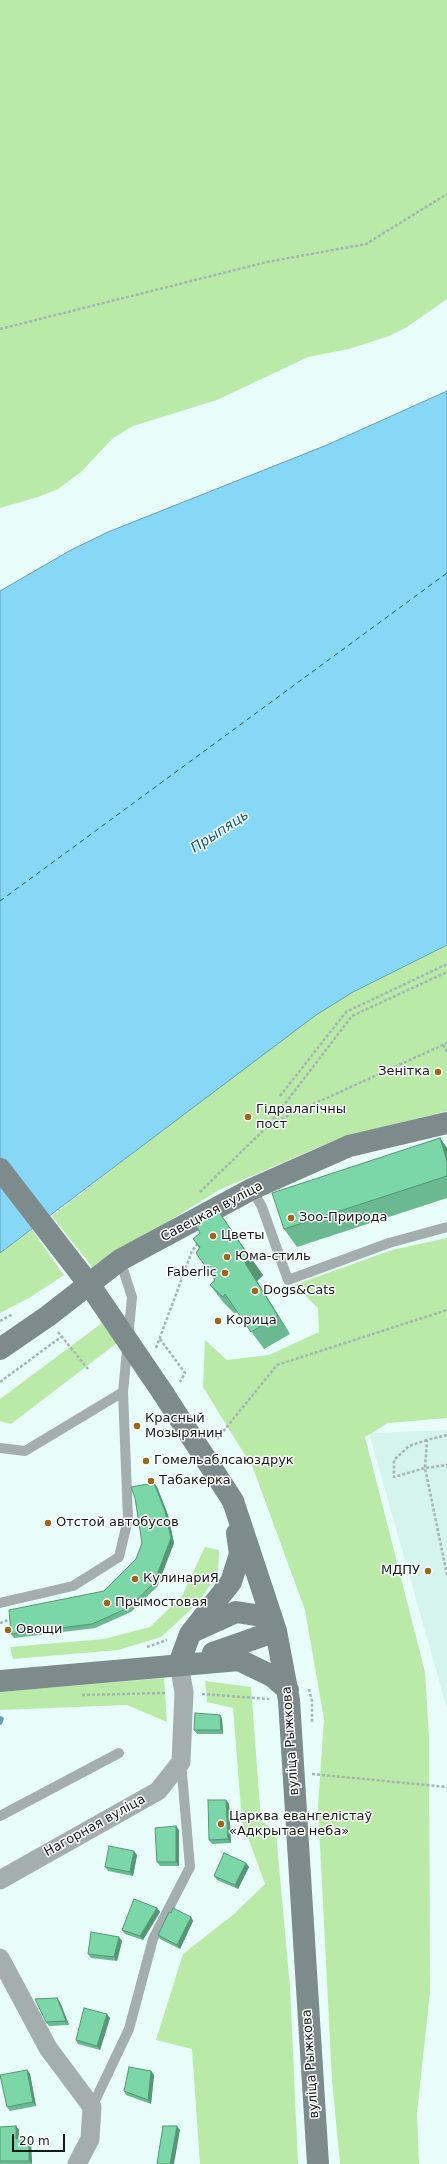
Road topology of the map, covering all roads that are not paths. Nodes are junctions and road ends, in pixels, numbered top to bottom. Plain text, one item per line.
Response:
1 (447, 1123) edge
2 (0, 1168) edge
3 (252, 1189) junction
4 (447, 1227) edge
5 (120, 1260) junction
6 (0, 1349) edge
7 (122, 1392) junction
8 (0, 1448) edge
9 (233, 1501) junction
10 (0, 1603) edge
11 (276, 1631) junction
12 (180, 1635) junction
13 (179, 1664) junction
14 (0, 1681) edge
15 (289, 1695) junction
16 (119, 1753) dead end
17 (181, 1762) junction
18 (0, 1816) edge
19 (0, 1880) edge
20 (0, 1958) edge
21 (92, 2107) junction
22 (77, 2164) edge
23 (318, 2164) edge

1 - 3 main road, Савецкая вуліца
2 - 9 main road, вуліца Рыжкова, bridge
3 - 4 lane
3 - 5 main road, Савецкая вуліца
5 - 6 main road, Савецкая вуліца
5 - 7 lane
7 - 8 lane
7 - 10 lane
9 - 11 main road, вуліца Рыжкова
9 - 12 main road
11 - 12 main road
11 - 13 main road
11 - 15 main road, вуліца Рыжкова
12 - 13 main road
13 - 14 main road
13 - 15 main road
13 - 17 street
15 - 23 main road, вуліца Рыжкова
16 - 18 lane
17 - 19 street, Нагорная вуліца
17 - 21 lane
20 - 21 street
21 - 22 street

